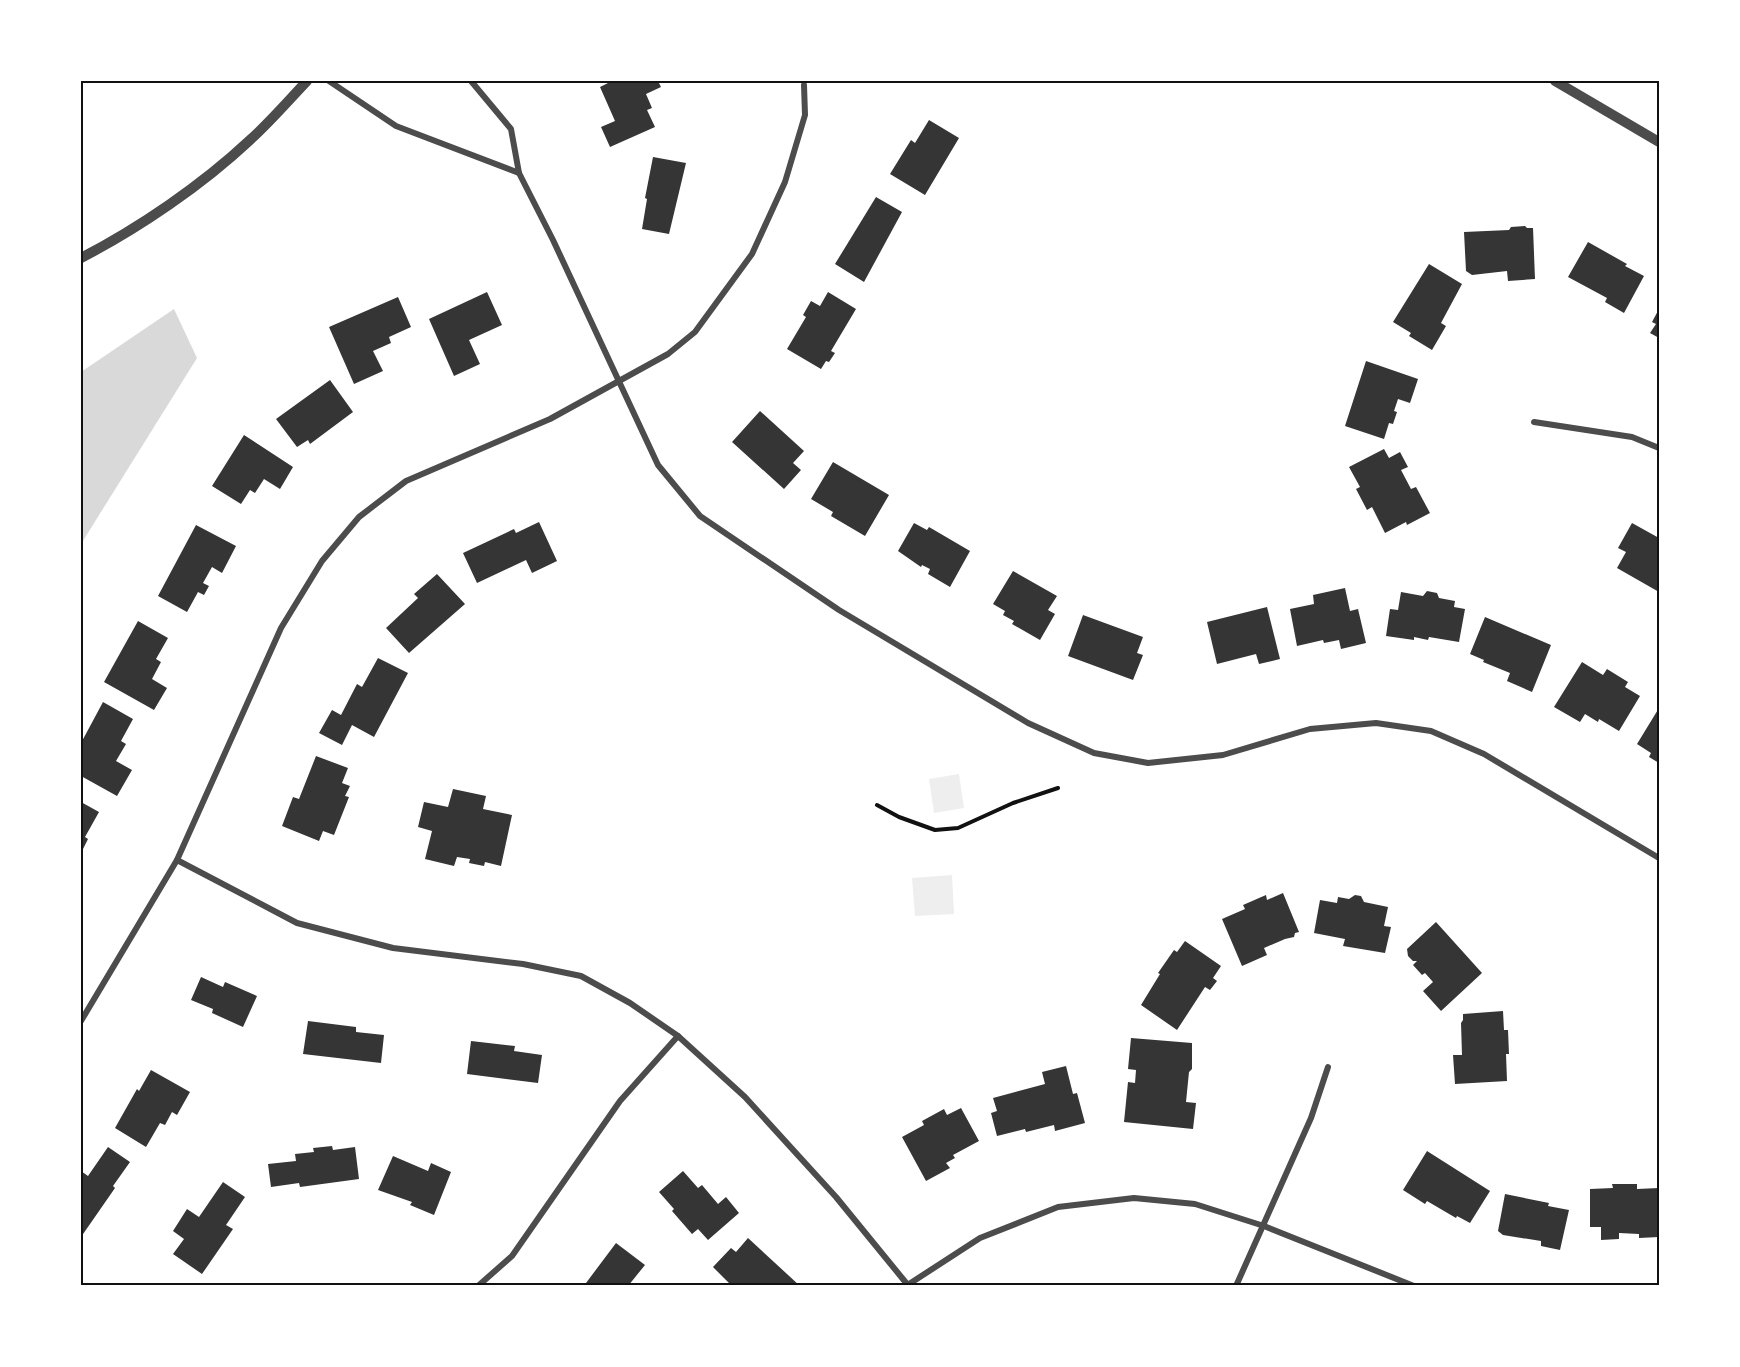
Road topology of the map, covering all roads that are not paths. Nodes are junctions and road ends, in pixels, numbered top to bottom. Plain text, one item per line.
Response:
1 (307, 81) edge
2 (329, 81) edge
3 (471, 81) edge
4 (1555, 81) edge
5 (804, 85) dead end
6 (1659, 142) edge
7 (519, 173) junction
8 (81, 258) edge
9 (619, 380) junction
10 (1534, 422) dead end
11 (1659, 448) edge
12 (1659, 858) edge
13 (177, 860) junction
14 (81, 1021) edge
15 (678, 1036) junction
16 (1328, 1067) dead end
17 (1264, 1226) junction
18 (906, 1285) edge
19 (477, 1286) edge
20 (1236, 1286) edge
21 (1414, 1286) edge

1 - 8 street
2 - 7 street
3 - 7 street
4 - 6 street
5 - 9 street
7 - 9 street
9 - 12 street
9 - 13 street
10 - 11 street
13 - 14 street
13 - 15 street
15 - 18 street
15 - 19 street
16 - 17 street
17 - 18 street
17 - 20 street
17 - 21 street

